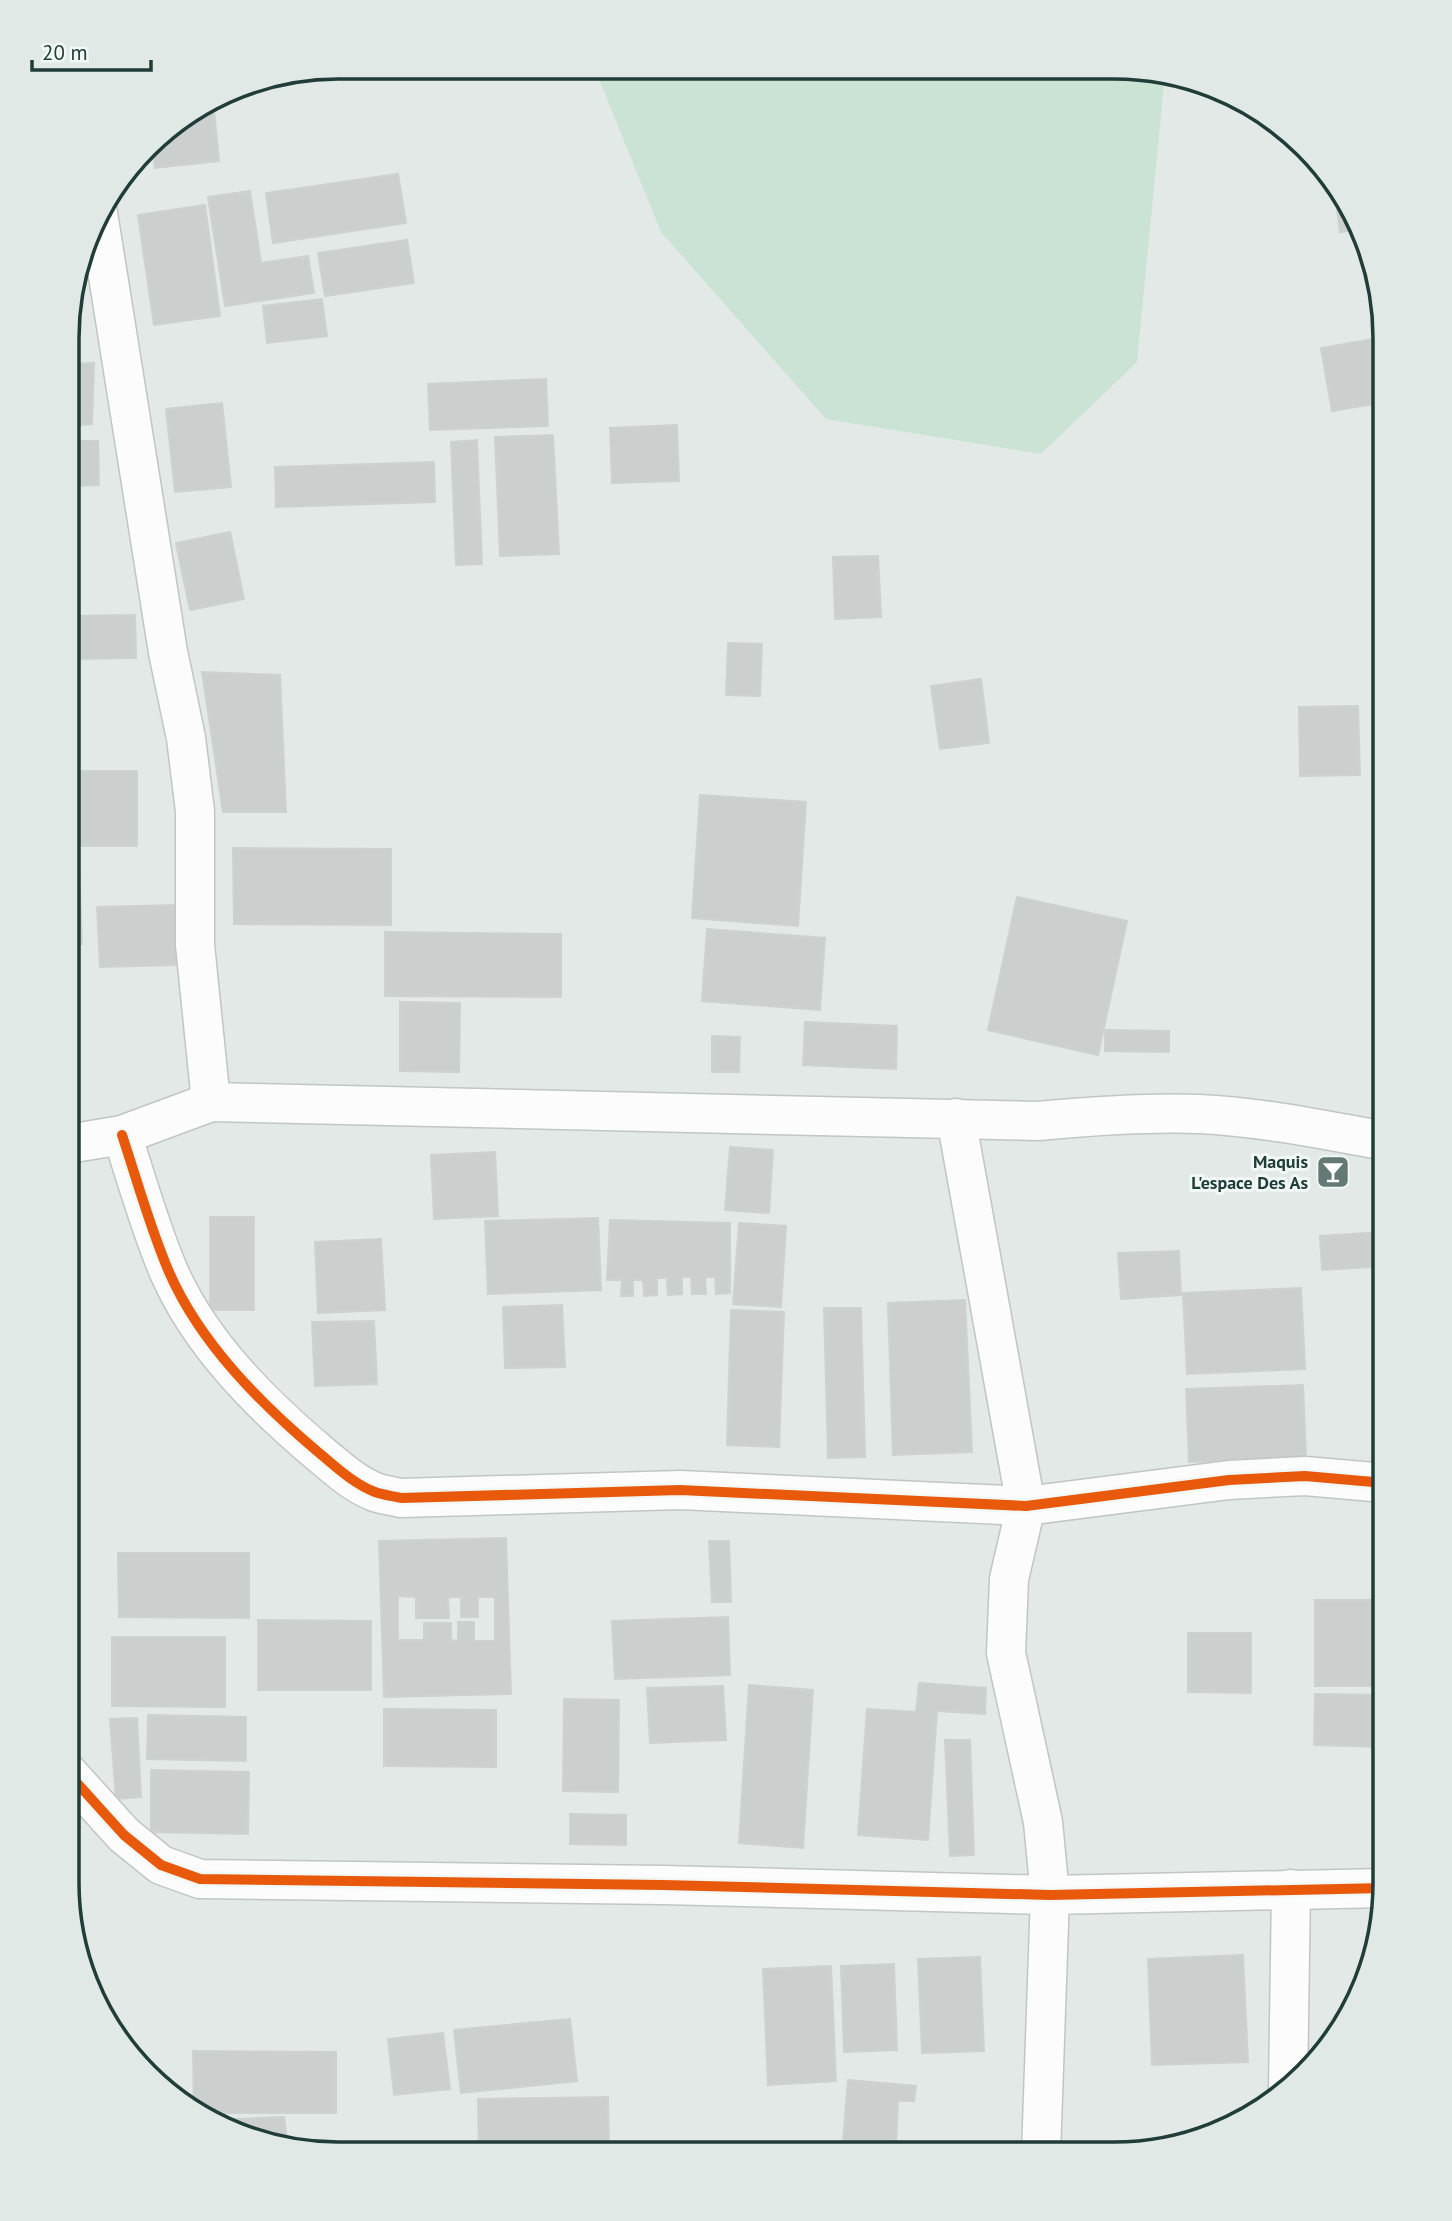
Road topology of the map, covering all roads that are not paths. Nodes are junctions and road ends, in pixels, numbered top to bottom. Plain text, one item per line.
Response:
1 (101, 232) edge
2 (211, 1102) junction
3 (957, 1118) junction
4 (122, 1135) junction
5 (1373, 1139) edge
6 (79, 1142) edge
7 (1373, 1482) edge
8 (1026, 1506) junction
9 (79, 1785) edge
10 (1373, 1888) edge
11 (1291, 1889) junction
12 (1050, 1895) junction
13 (1288, 2075) edge
14 (1041, 2142) edge

1 - 2 street
2 - 3 street
2 - 4 street
3 - 5 street
3 - 8 street
4 - 6 street
4 - 8 street
7 - 8 street
8 - 12 street
9 - 12 street
10 - 11 street
11 - 12 street
11 - 13 street
12 - 14 street

